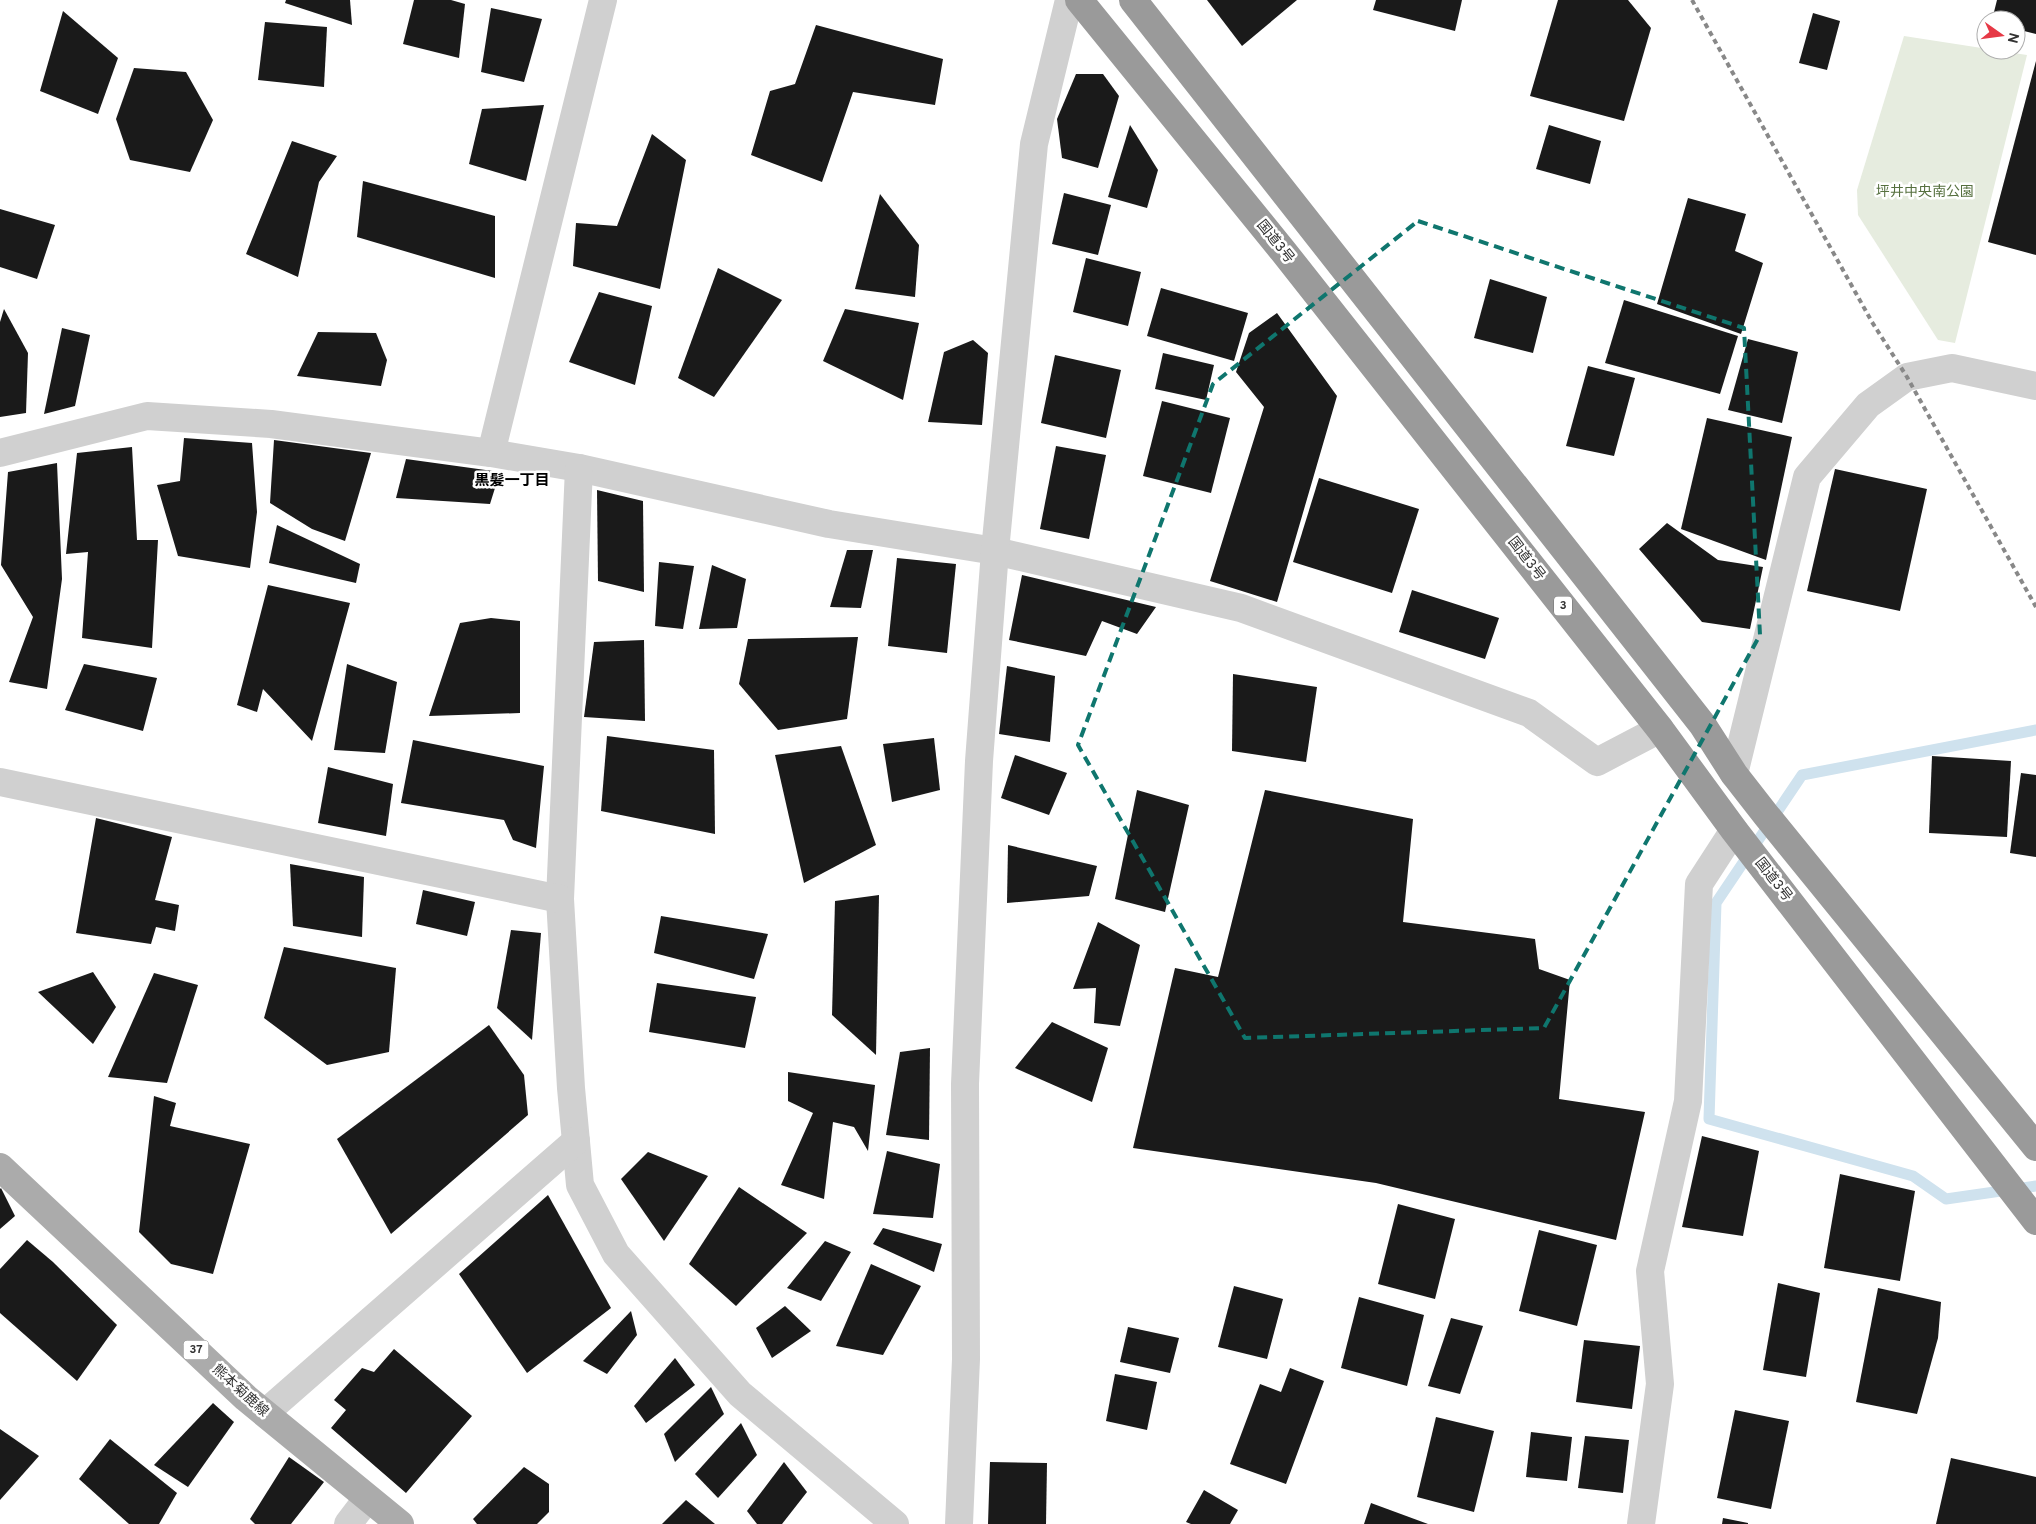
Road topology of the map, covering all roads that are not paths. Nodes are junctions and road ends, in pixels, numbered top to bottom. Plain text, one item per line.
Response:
1 (603, 0) edge
2 (1069, 0) edge
3 (1079, 0) edge
4 (1133, 0) edge
5 (2036, 386) edge
6 (491, 453) junction
7 (0, 454) edge
8 (579, 468) junction
9 (995, 551) junction
10 (1660, 729) junction
11 (1734, 774) junction
12 (0, 782) edge
13 (1734, 830) junction
14 (560, 899) junction
15 (576, 1141) junction
16 (2036, 1147) edge
17 (0, 1167) edge
18 (2036, 1221) edge
19 (265, 1413) junction
20 (367, 1499) junction
21 (348, 1524) edge
22 (400, 1524) edge
23 (895, 1524) edge
24 (959, 1524) edge
25 (1642, 1524) edge

1 - 6 street
2 - 9 street
3 - 10 highway, 国道3号 / 3
4 - 11 highway
5 - 11 street
6 - 7 street
6 - 8 street
8 - 9 street
8 - 14 street
9 - 10 street
9 - 24 street
10 - 13 highway, 国道3号 / 3
11 - 16 highway
12 - 14 street
13 - 18 highway, 国道3号 / 3
13 - 25 street
14 - 15 street
15 - 19 street
15 - 23 street
17 - 19 main road, 熊本菊鹿線 / 37
19 - 20 main road, 熊本菊鹿線 / 37
20 - 21 street
20 - 22 main road, 熊本菊鹿線 / 37

